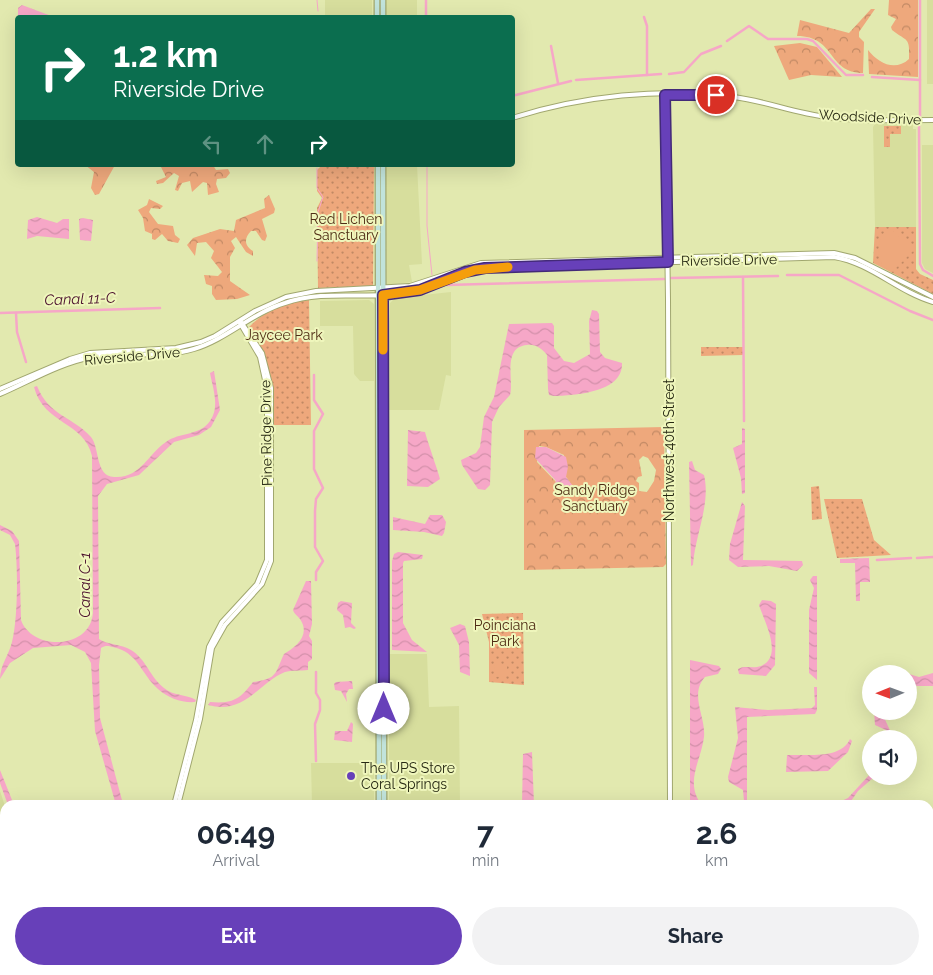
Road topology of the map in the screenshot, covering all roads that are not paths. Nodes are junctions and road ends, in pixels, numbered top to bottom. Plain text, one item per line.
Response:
1 (377, 0) edge
2 (382, 0) edge
3 (377, 15) edge
4 (382, 15) edge
5 (665, 95) junction
6 (515, 117) edge
7 (933, 120) edge
8 (378, 167) edge
9 (383, 167) edge
10 (668, 260) junction
11 (458, 270) junction
12 (438, 283) junction
13 (377, 289) junction
14 (383, 289) junction
15 (381, 295) junction
16 (933, 297) edge
17 (933, 302) edge
18 (241, 323) junction
19 (0, 389) edge
20 (0, 394) edge
21 (177, 800) edge
22 (379, 800) edge
23 (384, 800) edge
24 (670, 800) edge

1 - 3 main road
2 - 4 main road
5 - 6 street, Woodside Drive
5 - 7 street, Woodside Drive
5 - 10 street, Northwest 40th Street
8 - 13 main road
9 - 14 main road
10 - 11 street, Riverside Drive
10 - 12 street, Riverside Drive
10 - 16 street, Riverside Drive
10 - 17 street, Riverside Drive
10 - 24 street, Northwest 40th Street
11 - 12 street
11 - 14 street, Riverside Drive
12 - 15 street, Riverside Drive
13 - 14 street, Riverside Drive
13 - 15 main road
13 - 18 street, Riverside Drive
14 - 15 main road
15 - 18 street, Riverside Drive
15 - 22 main road
15 - 23 main road
18 - 19 street, Riverside Drive
18 - 20 street, Riverside Drive
18 - 21 street, Pine Ridge Drive

